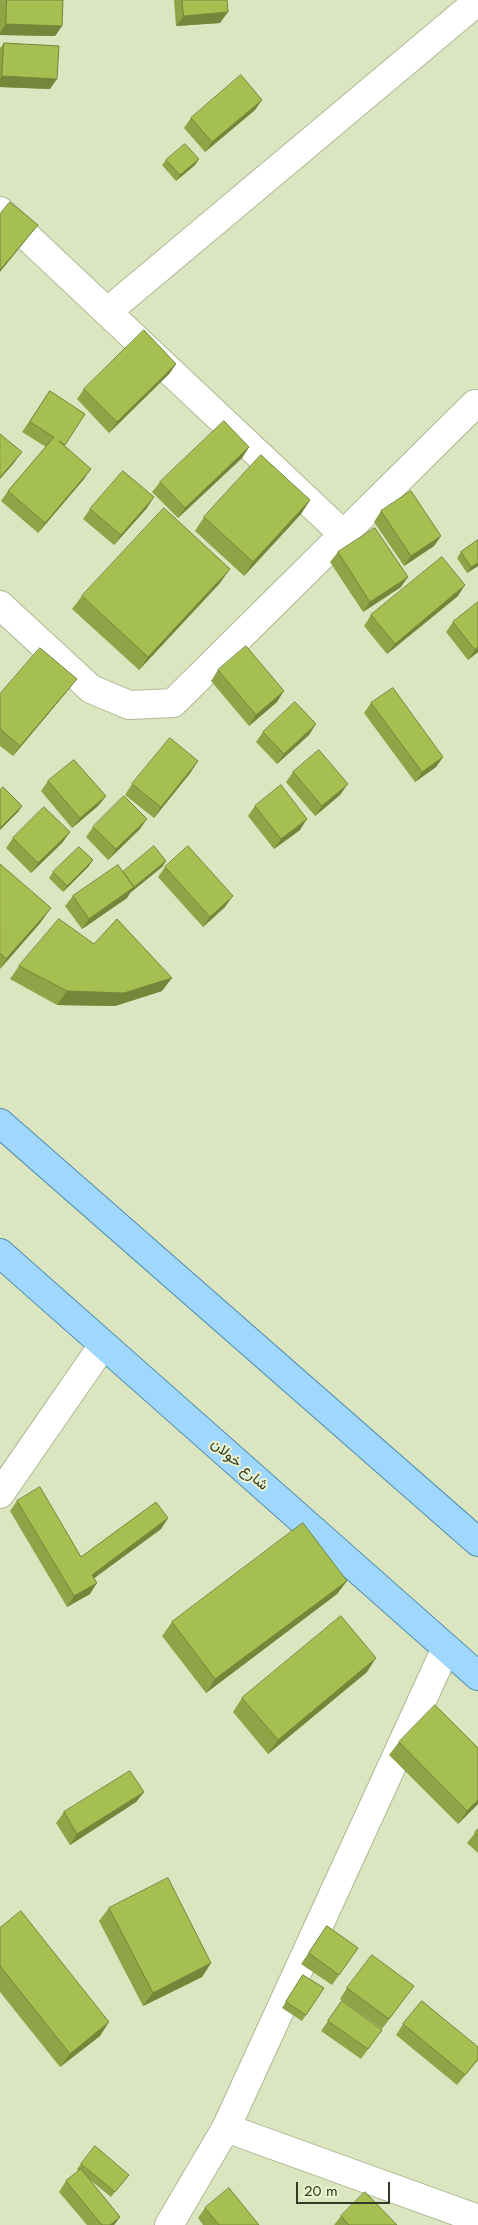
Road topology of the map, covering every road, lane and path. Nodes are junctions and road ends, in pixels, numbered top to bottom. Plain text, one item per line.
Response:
1 (478, 1) edge
2 (0, 211) edge
3 (107, 312) junction
4 (474, 404) dead end
5 (343, 534) junction
6 (0, 605) edge
7 (0, 1122) edge
8 (0, 1253) edge
9 (103, 1346) junction
10 (0, 1494) edge
11 (478, 1542) edge
12 (446, 1648) junction
13 (478, 1676) edge
14 (226, 2128) junction
15 (478, 2219) edge
16 (169, 2225) edge

1 - 3 street
2 - 3 street
3 - 5 street
4 - 5 street
5 - 6 street
7 - 11 main road
8 - 9 main road, شارع خولان
9 - 10 street
9 - 12 main road, شارع خولان
12 - 13 main road, شارع خولان
12 - 14 street
14 - 15 street
14 - 16 street

